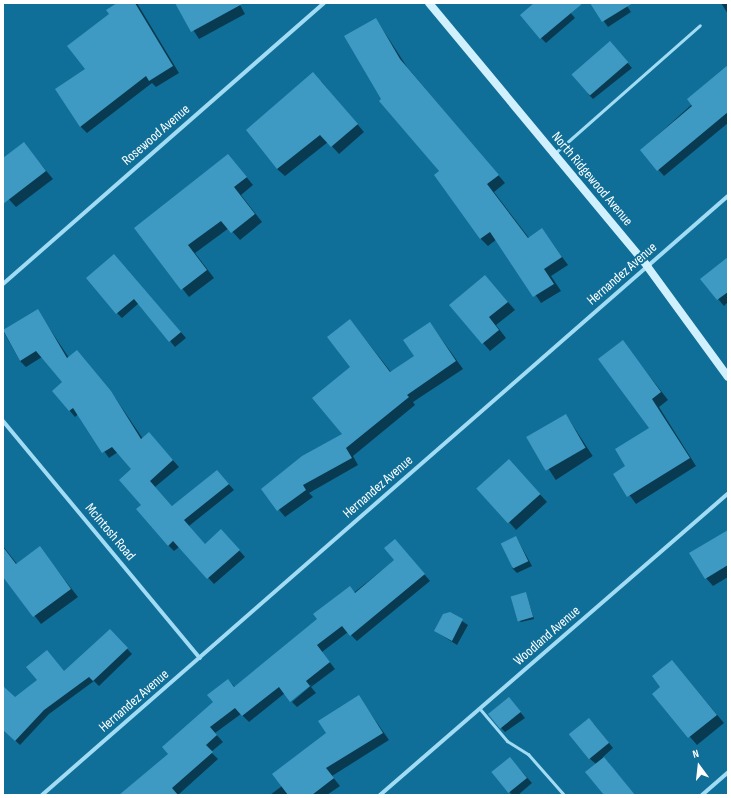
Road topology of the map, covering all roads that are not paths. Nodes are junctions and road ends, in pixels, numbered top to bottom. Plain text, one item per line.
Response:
1 (324, 3) edge
2 (429, 3) edge
3 (700, 25) dead end
4 (554, 154) junction
5 (728, 196) edge
6 (647, 266) junction
7 (3, 284) edge
8 (728, 377) edge
9 (3, 421) edge
10 (728, 494) edge
11 (200, 658) junction
12 (480, 709) junction
13 (728, 772) edge
14 (42, 795) edge
15 (380, 795) edge
16 (564, 795) edge
17 (702, 795) edge

1 - 7 street, Rosewood Avenue
2 - 4 street, North Ridgewood Avenue
3 - 4 lane
4 - 6 street, North Ridgewood Avenue
5 - 6 street, Hernandez Avenue
6 - 8 street, North Ridgewood Avenue
6 - 11 street, Hernandez Avenue
9 - 11 street, McIntosh Road
10 - 12 street, Woodland Avenue
11 - 14 street, Hernandez Avenue
12 - 15 street, Woodland Avenue
12 - 16 lane
13 - 17 street

